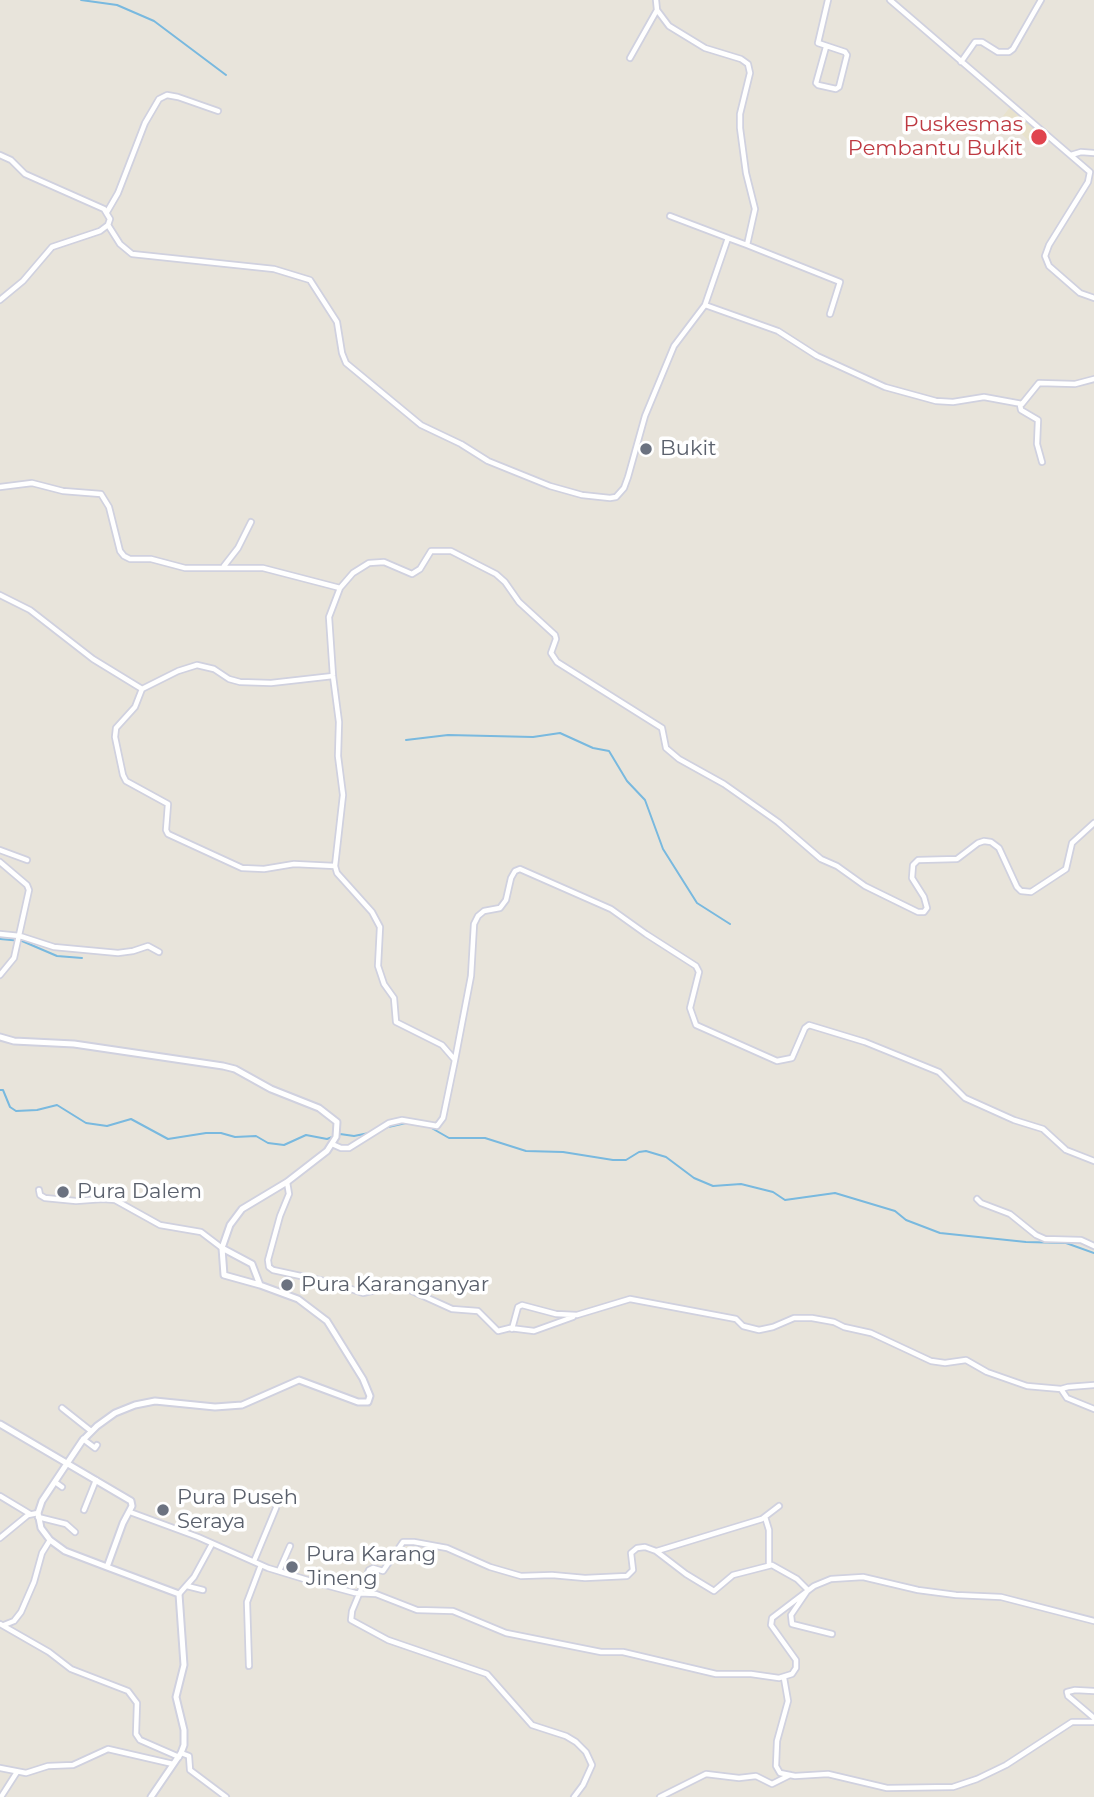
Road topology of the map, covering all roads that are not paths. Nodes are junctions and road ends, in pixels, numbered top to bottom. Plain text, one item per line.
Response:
1 (656, 0) edge
2 (828, 0) edge
3 (890, 0) edge
4 (1041, 0) edge
5 (657, 10) junction
6 (826, 47) junction
7 (630, 58) dead end
8 (961, 62) junction
9 (218, 111) dead end
10 (1094, 153) edge
11 (0, 155) edge
12 (1070, 156) junction
13 (107, 212) junction
14 (670, 216) dead end
15 (108, 225) junction
16 (728, 238) junction
17 (747, 245) junction
18 (1094, 298) edge
19 (0, 300) edge
20 (705, 305) junction
21 (830, 314) dead end
22 (1094, 379) edge
23 (1020, 405) junction
24 (1042, 462) dead end
25 (0, 486) edge
26 (251, 522) dead end
27 (224, 566) junction
28 (340, 588) junction
29 (0, 595) edge
30 (332, 676) junction
31 (142, 689) junction
32 (1094, 823) edge
33 (0, 850) edge
34 (27, 860) dead end
35 (0, 862) edge
36 (335, 866) junction
37 (0, 934) edge
38 (20, 936) junction
39 (159, 952) dead end
40 (0, 975) edge
41 (0, 1037) edge
42 (455, 1060) junction
43 (332, 1144) junction
44 (1094, 1160) edge
45 (287, 1182) junction
46 (39, 1190) dead end
47 (977, 1199) dead end
48 (1094, 1246) edge
49 (222, 1248) junction
50 (260, 1285) junction
51 (577, 1315) junction
52 (512, 1328) junction
53 (1094, 1385) edge
54 (1061, 1389) junction
55 (62, 1408) dead end
56 (1094, 1409) edge
57 (0, 1424) edge
58 (92, 1433) junction
59 (83, 1439) junction
60 (97, 1445) dead end
61 (67, 1462) junction
62 (96, 1480) junction
63 (55, 1482) junction
64 (62, 1487) dead end
65 (0, 1496) edge
66 (779, 1506) dead end
67 (276, 1508) dead end
68 (85, 1510) dead end
69 (130, 1512) junction
70 (30, 1514) junction
71 (38, 1515) junction
72 (765, 1517) junction
73 (75, 1532) dead end
74 (0, 1538) edge
75 (50, 1540) junction
76 (212, 1545) junction
77 (290, 1546) dead end
78 (656, 1551) junction
79 (254, 1561) junction
80 (261, 1564) junction
81 (769, 1565) junction
82 (107, 1567) junction
83 (279, 1572) junction
84 (187, 1586) junction
85 (203, 1590) dead end
86 (808, 1590) junction
87 (360, 1593) junction
88 (179, 1594) junction
89 (1094, 1621) edge
90 (1, 1625) edge
91 (832, 1634) dead end
92 (249, 1666) dead end
93 (783, 1678) junction
94 (1094, 1691) edge
95 (1094, 1720) edge
96 (180, 1755) junction
97 (173, 1764) junction
98 (0, 1768) edge
99 (17, 1772) junction
100 (790, 1775) junction
101 (1, 1797) edge
102 (151, 1797) edge
103 (226, 1797) edge
104 (574, 1797) edge
105 (660, 1797) edge

1 - 5 street
2 - 6 street
3 - 8 street
4 - 8 street
5 - 7 street
5 - 17 street
6 - 6 street
8 - 12 street
9 - 13 street
10 - 12 street
11 - 13 street
12 - 18 street
13 - 15 street
14 - 16 street
15 - 19 street
15 - 20 street
16 - 17 street
16 - 20 street
17 - 21 street
20 - 23 street
22 - 23 street
23 - 24 street
25 - 27 street
26 - 27 street
27 - 28 street
28 - 30 street
28 - 32 street
29 - 31 street
30 - 31 street
30 - 36 street
31 - 36 street
33 - 34 street
35 - 38 street
36 - 42 street
37 - 38 street
38 - 39 street
38 - 40 street
41 - 43 street
42 - 43 street
42 - 44 street
43 - 45 street
45 - 49 street
45 - 52 street
46 - 49 street
47 - 48 street
49 - 50 street
49 - 50 street
50 - 58 street
51 - 52 street
51 - 52 street
51 - 54 street
53 - 54 street
54 - 56 street
55 - 58 street
57 - 61 street
58 - 59 street
59 - 60 street
59 - 61 street
61 - 62 street
61 - 63 street
62 - 68 street
62 - 69 street
63 - 64 street
63 - 71 street
65 - 70 street
66 - 72 street
67 - 79 street
69 - 76 street
69 - 82 street
70 - 71 street
70 - 74 street
71 - 73 street
71 - 75 street
72 - 78 street
72 - 81 street
75 - 82 street
75 - 90 street
76 - 79 street
76 - 84 street
77 - 83 street
78 - 81 street
78 - 87 street
79 - 80 street
80 - 83 street
80 - 92 street
81 - 86 street
82 - 88 street
83 - 87 street
84 - 85 street
84 - 88 street
86 - 89 street
86 - 91 street
86 - 93 street
87 - 93 street
87 - 104 street
88 - 96 street
90 - 96 street
93 - 100 street
94 - 95 street
95 - 100 street
96 - 97 street
96 - 103 street
97 - 99 street
97 - 102 street
98 - 99 street
99 - 101 street
100 - 105 street

